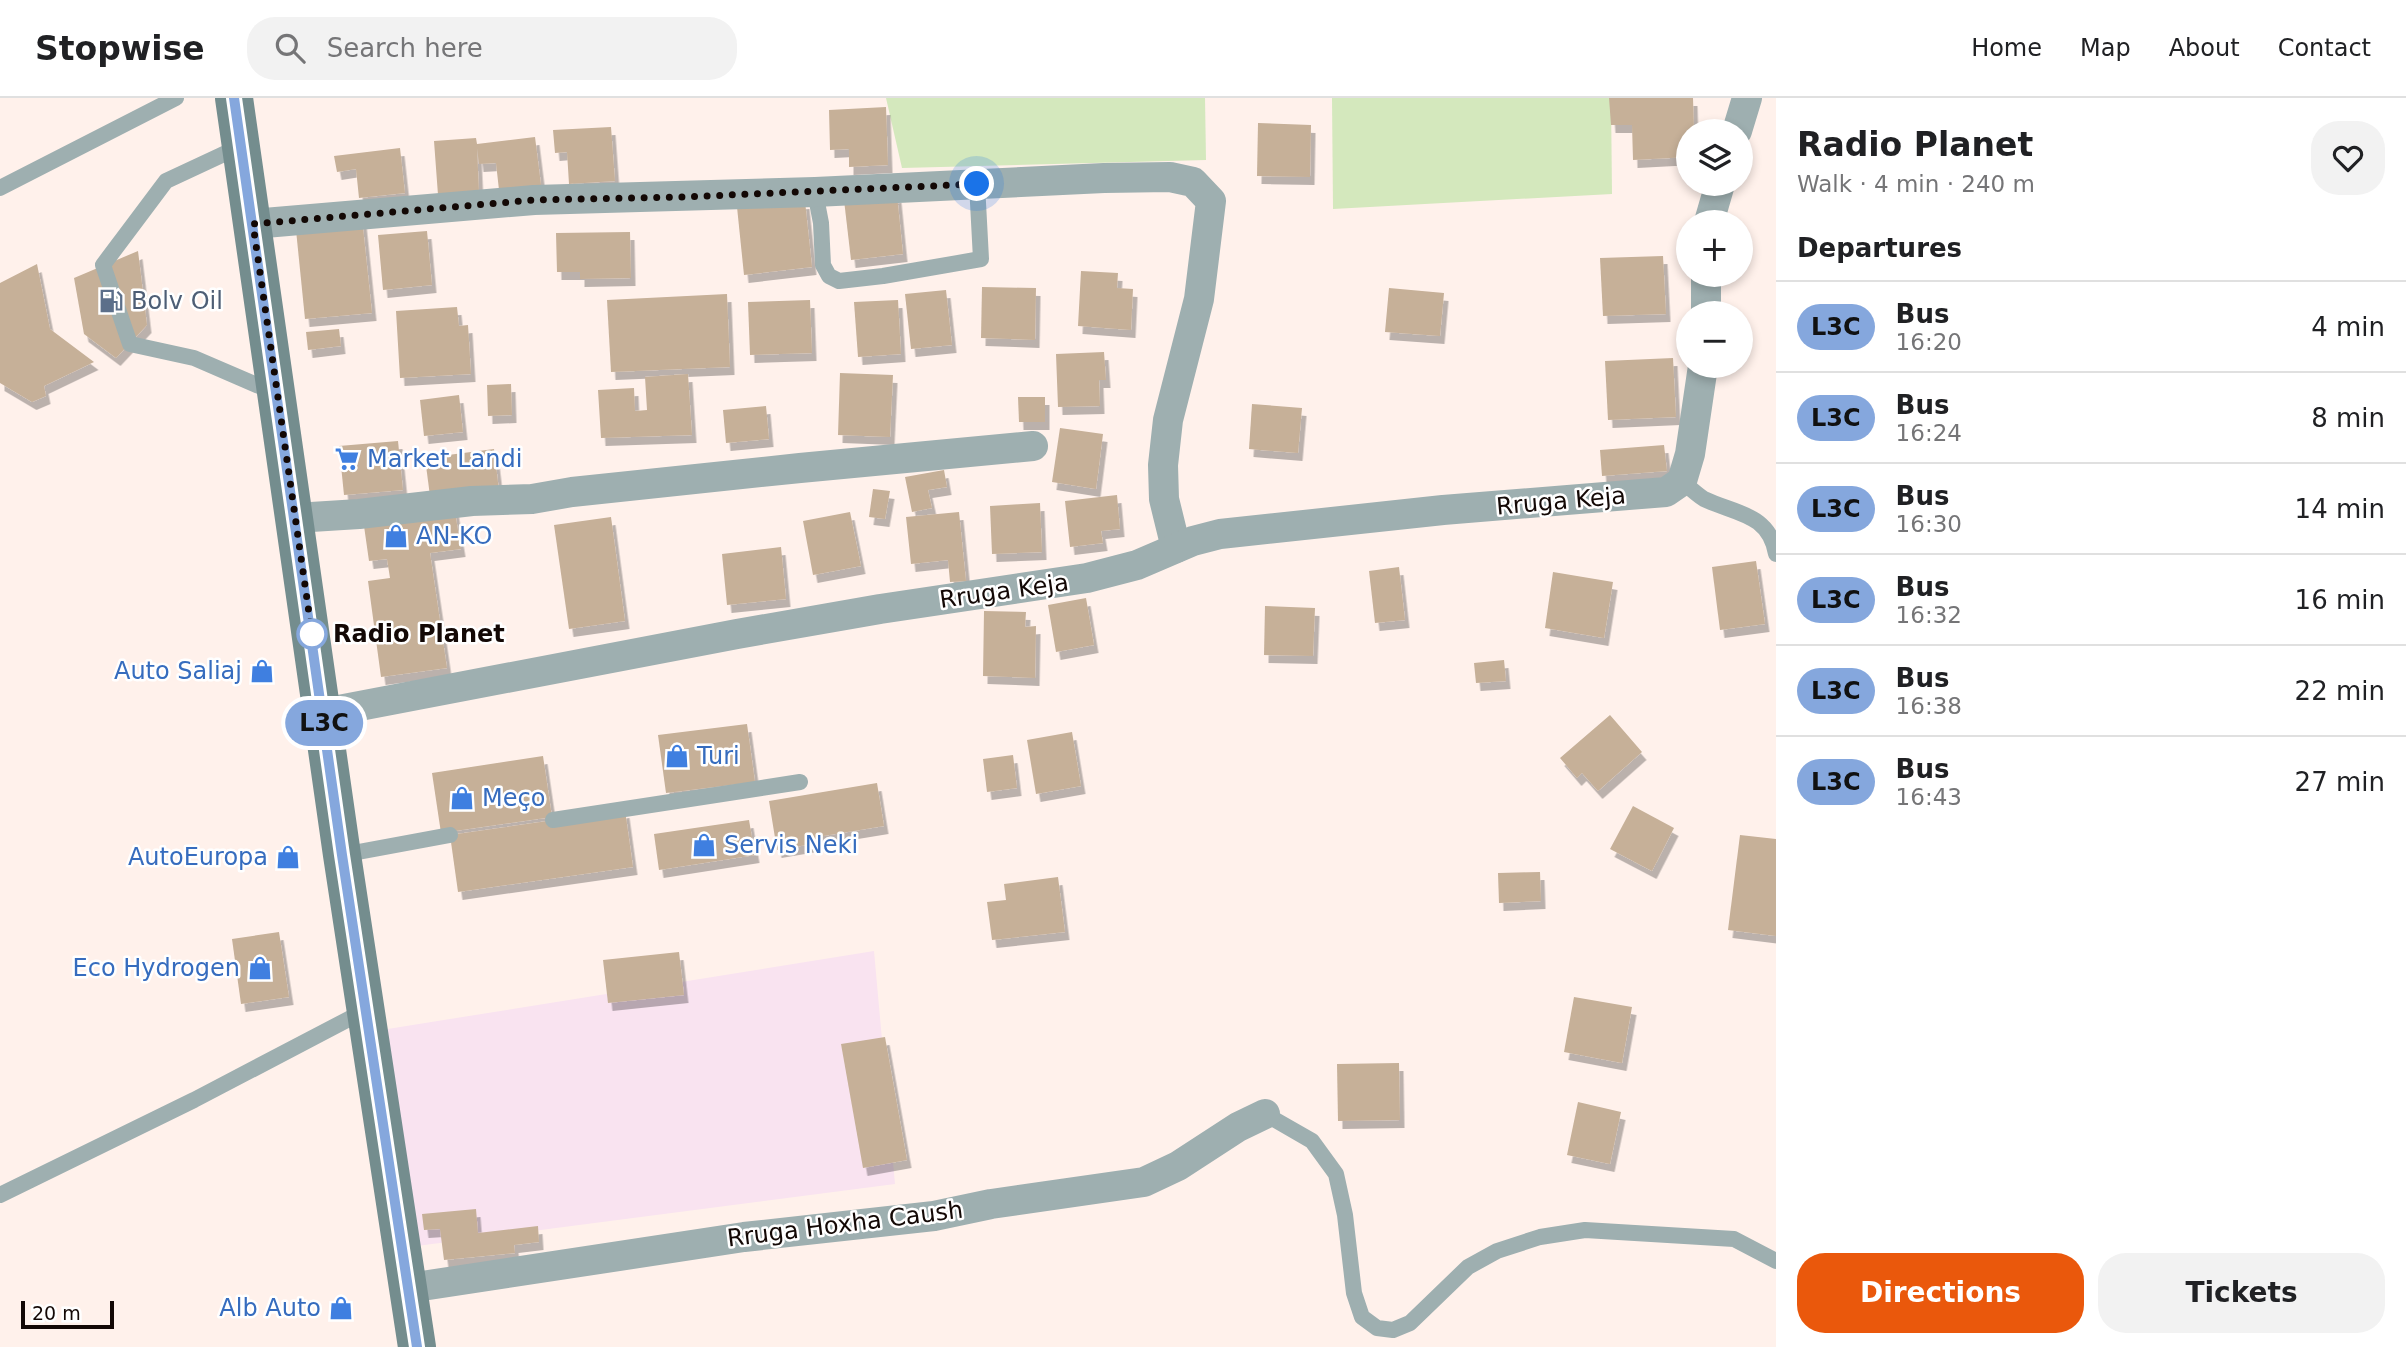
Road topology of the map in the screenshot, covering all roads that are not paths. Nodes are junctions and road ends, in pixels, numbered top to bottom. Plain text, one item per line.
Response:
1 (176, 98) edge
2 (234, 98) edge
3 (1746, 98) edge
4 (1740, 119) edge
5 (241, 146) junction
6 (977, 184) junction
7 (0, 188) edge
8 (815, 192) junction
9 (253, 224) junction
10 (1701, 378) edge
11 (278, 394) junction
12 (1033, 446) dead end
13 (1682, 481) junction
14 (295, 518) junction
15 (1175, 548) junction
16 (1776, 554) edge
17 (323, 713) junction
18 (800, 782) dead end
19 (553, 820) dead end
20 (450, 835) dead end
21 (342, 855) junction
22 (366, 1010) junction
23 (1265, 1114) joint
24 (0, 1195) edge
25 (1776, 1261) edge
26 (409, 1288) junction
27 (417, 1347) edge

1 - 7 lane
2 - 5 main road
3 - 4 street
5 - 9 main road
5 - 11 lane
6 - 8 street
6 - 8 lane
6 - 15 street
8 - 9 street
9 - 11 main road
10 - 13 street
11 - 14 main road
12 - 14 street
13 - 15 street, Rruga Keja
13 - 16 lane
14 - 17 main road
15 - 17 street, Rruga Keja
17 - 21 main road
18 - 19 lane
20 - 21 lane
21 - 22 main road
22 - 24 lane
22 - 26 main road
23 - 25 lane
23 - 26 street, Rruga Hoxha Caush
26 - 27 main road

